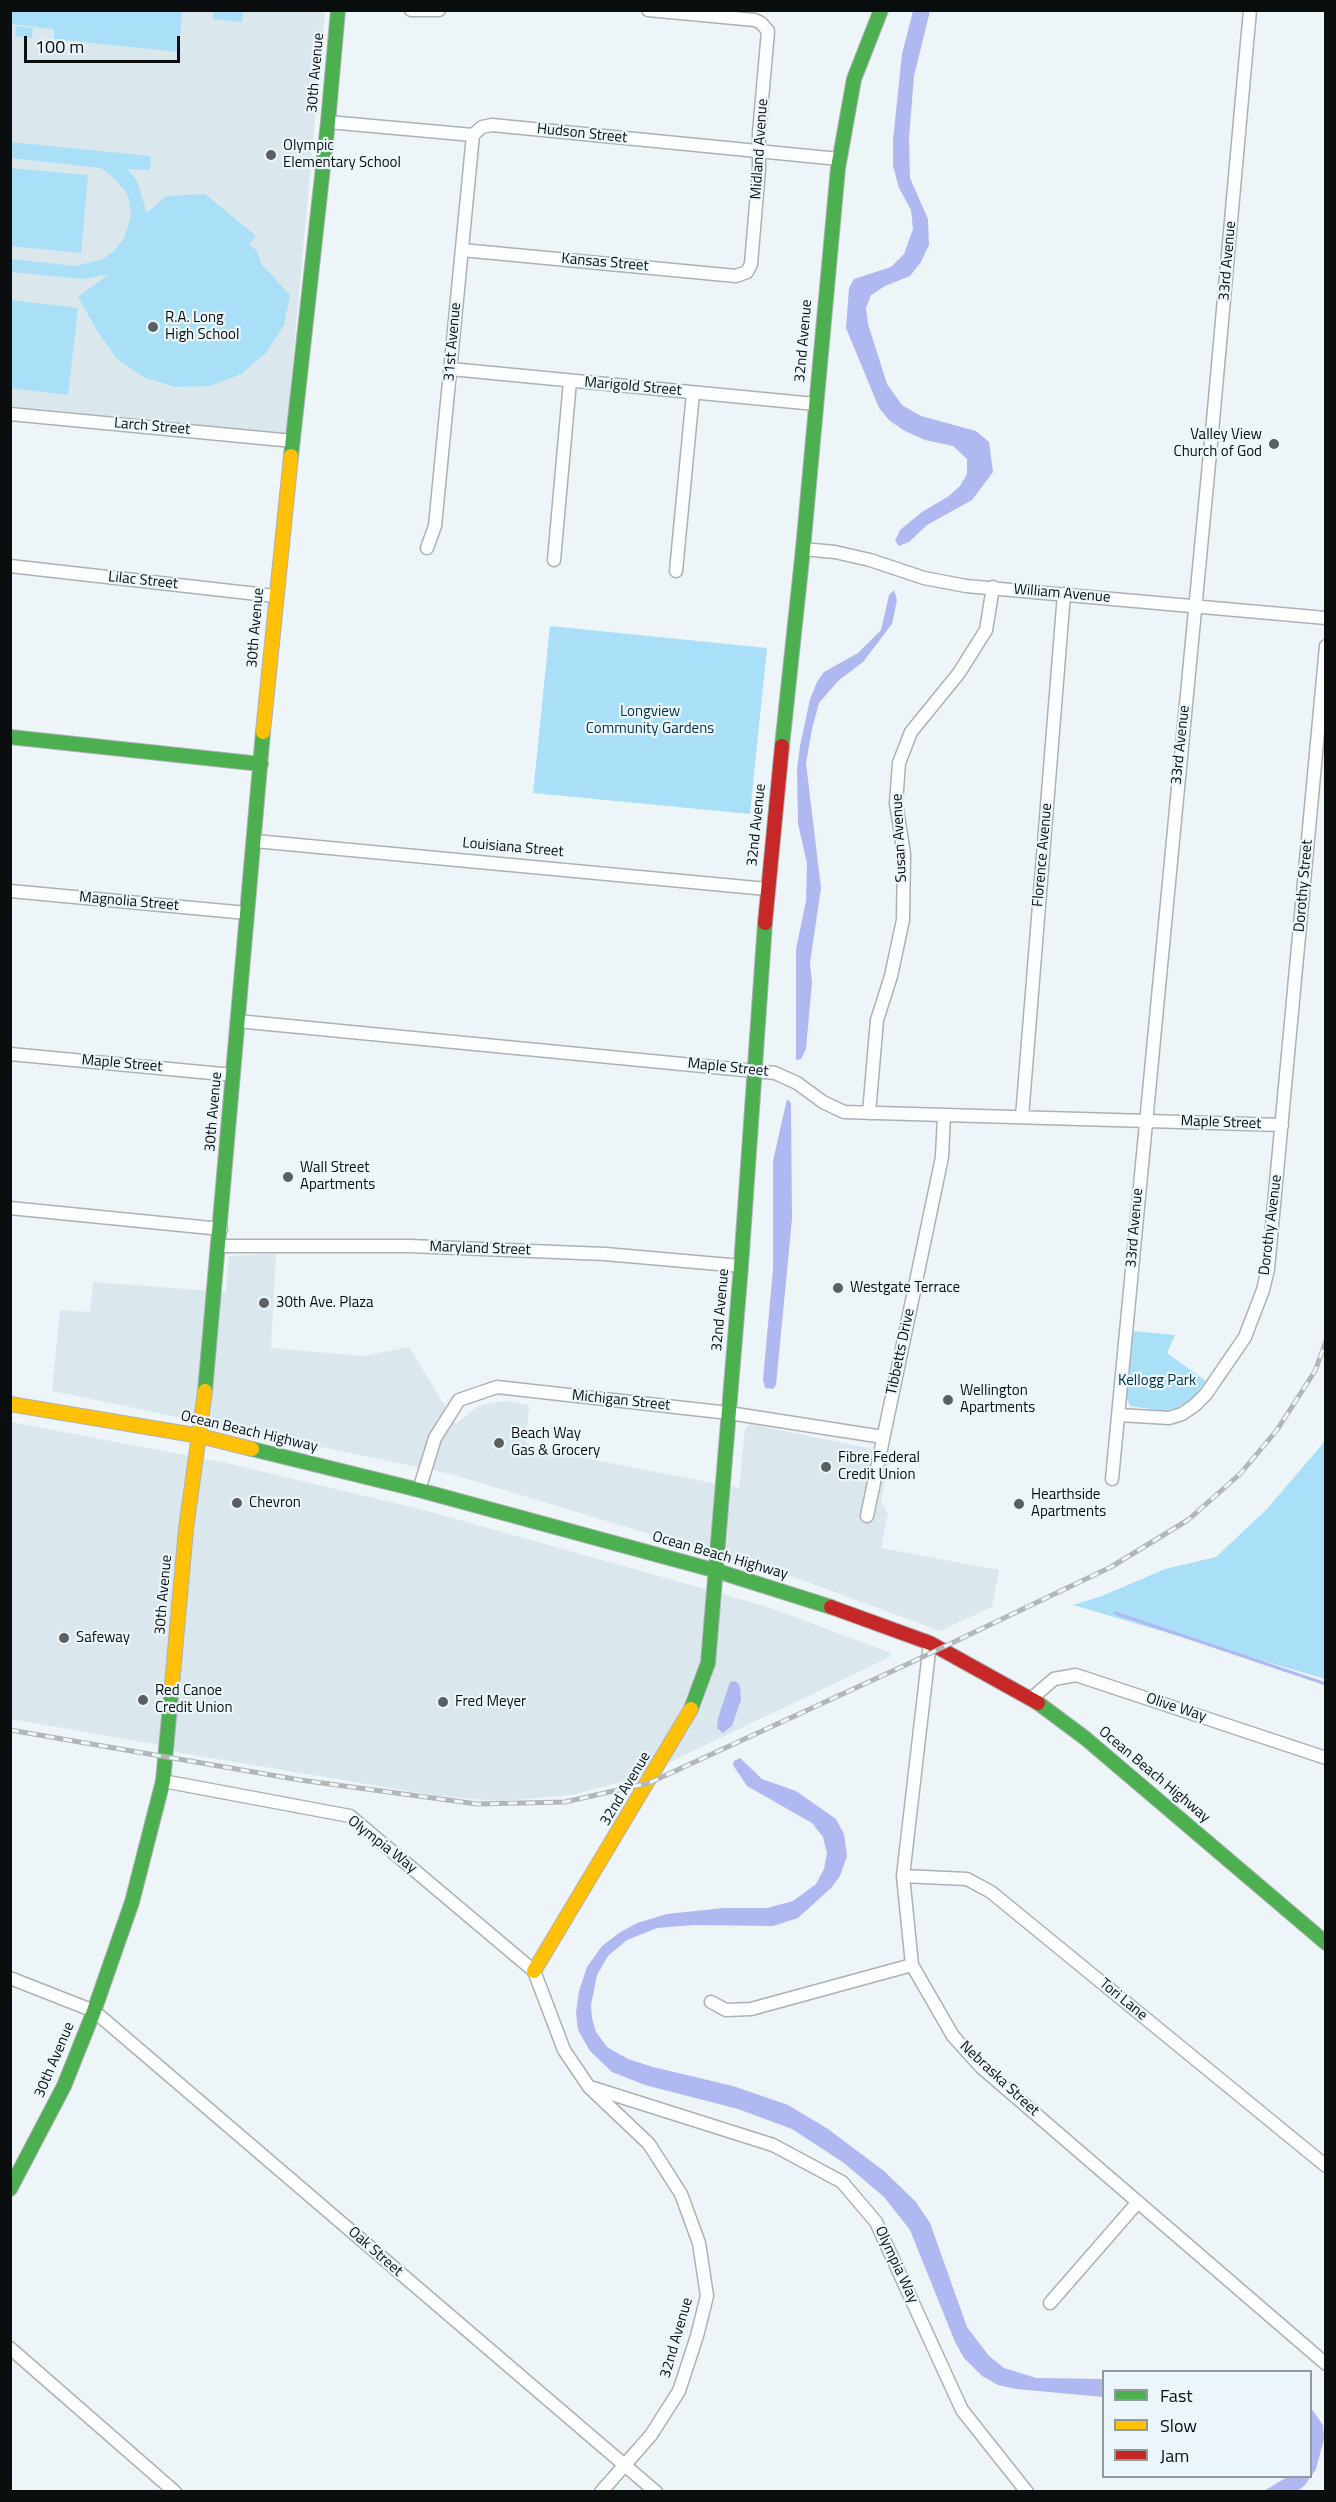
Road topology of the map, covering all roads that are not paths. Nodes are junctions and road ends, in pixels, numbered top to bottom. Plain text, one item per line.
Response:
1 (338, 10) edge
2 (411, 10) edge
3 (439, 10) edge
4 (648, 10) edge
5 (881, 10) edge
6 (1250, 10) edge
7 (328, 122) junction
8 (473, 135) junction
9 (760, 152) junction
10 (839, 159) junction
11 (462, 250) junction
12 (747, 272) joint
13 (451, 369) junction
14 (570, 381) junction
15 (693, 393) junction
16 (815, 404) junction
17 (10, 414) edge
18 (293, 441) junction
19 (427, 548) dead end
20 (802, 549) junction
21 (554, 560) dead end
22 (10, 566) edge
23 (676, 571) dead end
24 (993, 587) junction
25 (1064, 594) junction
26 (275, 596) junction
27 (1195, 605) junction
28 (1326, 618) edge
29 (1326, 646) edge
30 (10, 737) edge
31 (261, 764) junction
32 (255, 841) junction
33 (767, 889) junction
34 (10, 891) edge
35 (247, 913) junction
36 (237, 1021) junction
37 (10, 1054) edge
38 (754, 1070) junction
39 (233, 1075) junction
40 (869, 1113) junction
41 (944, 1116) junction
42 (1022, 1117) junction
43 (1145, 1121) junction
44 (1282, 1125) junction
45 (10, 1208) edge
46 (221, 1229) junction
47 (219, 1246) junction
48 (741, 1266) junction
49 (10, 1404) edge
50 (729, 1413) junction
51 (1119, 1415) junction
52 (200, 1436) junction
53 (883, 1437) junction
54 (1112, 1479) dead end
55 (419, 1490) junction
56 (867, 1516) dead end
57 (717, 1571) junction
58 (930, 1643) junction
59 (1032, 1698) junction
60 (1326, 1758) edge
61 (163, 1781) junction
62 (903, 1876) junction
63 (1326, 1943) edge
64 (912, 1965) junction
65 (534, 1971) junction
66 (10, 1978) edge
67 (711, 2002) dead end
68 (94, 2011) junction
69 (589, 2086) junction
70 (1326, 2166) edge
71 (10, 2189) edge
72 (1138, 2202) junction
73 (1050, 2303) dead end
74 (10, 2348) edge
75 (1326, 2364) edge
76 (623, 2464) junction
77 (175, 2492) edge
78 (601, 2492) edge
79 (656, 2492) edge
80 (1027, 2492) edge

1 - 7 street, 30th Avenue
2 - 3 street
4 - 9 street, Midland Avenue
5 - 10 street, 32nd Avenue
6 - 27 street, 33rd Avenue
7 - 8 street, Hudson Street
7 - 18 street, 30th Avenue
8 - 9 street, Hudson Street
8 - 11 street, 31st Avenue
9 - 10 street, Hudson Street
9 - 12 street, Midland Avenue
10 - 16 street, 32nd Avenue
11 - 12 street, Kansas Street
11 - 13 street, 31st Avenue
13 - 14 street, Marigold Street
13 - 19 street, 31st Avenue
14 - 15 street, Marigold Street
14 - 21 street
15 - 16 street, Marigold Street
15 - 23 street
16 - 20 street, 32nd Avenue
17 - 18 street, Larch Street
18 - 26 street, 30th Avenue
20 - 24 street, William Avenue
20 - 33 street, 32nd Avenue
22 - 26 street, Lilac Street
24 - 25 street, William Avenue
24 - 40 street, Susan Avenue
25 - 27 street, William Avenue
25 - 42 street, Florence Avenue
26 - 31 street, 30th Avenue
27 - 28 street, William Avenue
27 - 43 street, 33rd Avenue
29 - 44 street, Dorothy Street
30 - 31 street
31 - 32 street, 30th Avenue
32 - 33 street, Louisiana Street
32 - 35 street, 30th Avenue
33 - 38 street, 32nd Avenue
34 - 35 street, Magnolia Street
35 - 36 street, 30th Avenue
36 - 38 street, Maple Street
36 - 39 street, 30th Avenue
37 - 39 street, Maple Street
38 - 40 street, Maple Street
38 - 48 street, 32nd Avenue
39 - 46 street, 30th Avenue
40 - 41 street, Maple Street
41 - 42 street, Maple Street
41 - 53 street, Tibbetts Drive
42 - 43 street, Maple Street
43 - 44 street, Maple Street
43 - 51 street, 33rd Avenue
44 - 51 street, Dorothy Avenue
45 - 46 street
46 - 47 street, 30th Avenue
47 - 48 street, Maryland Street
47 - 52 street, 30th Avenue
48 - 50 street, 32nd Avenue
49 - 52 street, Ocean Beach Highway
50 - 53 street, Michigan Street
50 - 55 street, Michigan Street
50 - 57 street, 32nd Avenue
51 - 54 street, 33rd Avenue
52 - 55 street, Ocean Beach Highway
52 - 61 street, 30th Avenue
53 - 56 street, Tibbetts Drive
55 - 57 street, Ocean Beach Highway
57 - 58 street, Ocean Beach Highway
57 - 65 street, 32nd Avenue
58 - 59 street, Ocean Beach Highway
58 - 62 street, Nebraska Street
59 - 60 street, Olive Way
59 - 63 street, Ocean Beach Highway
61 - 65 street, Olympia Way
61 - 68 street, 30th Avenue
62 - 64 street, Nebraska Street
62 - 70 street, Tori Lane
64 - 67 street
64 - 72 street, Nebraska Street
65 - 69 street, 32nd Avenue
66 - 68 street, Oak Street
68 - 71 street, 30th Avenue
68 - 76 street, Oak Street
69 - 76 street, 32nd Avenue
69 - 80 street, Olympia Way
72 - 73 street
72 - 75 street, Nebraska Street
74 - 77 street
76 - 78 street, 32nd Avenue
76 - 79 street, Oak Street

